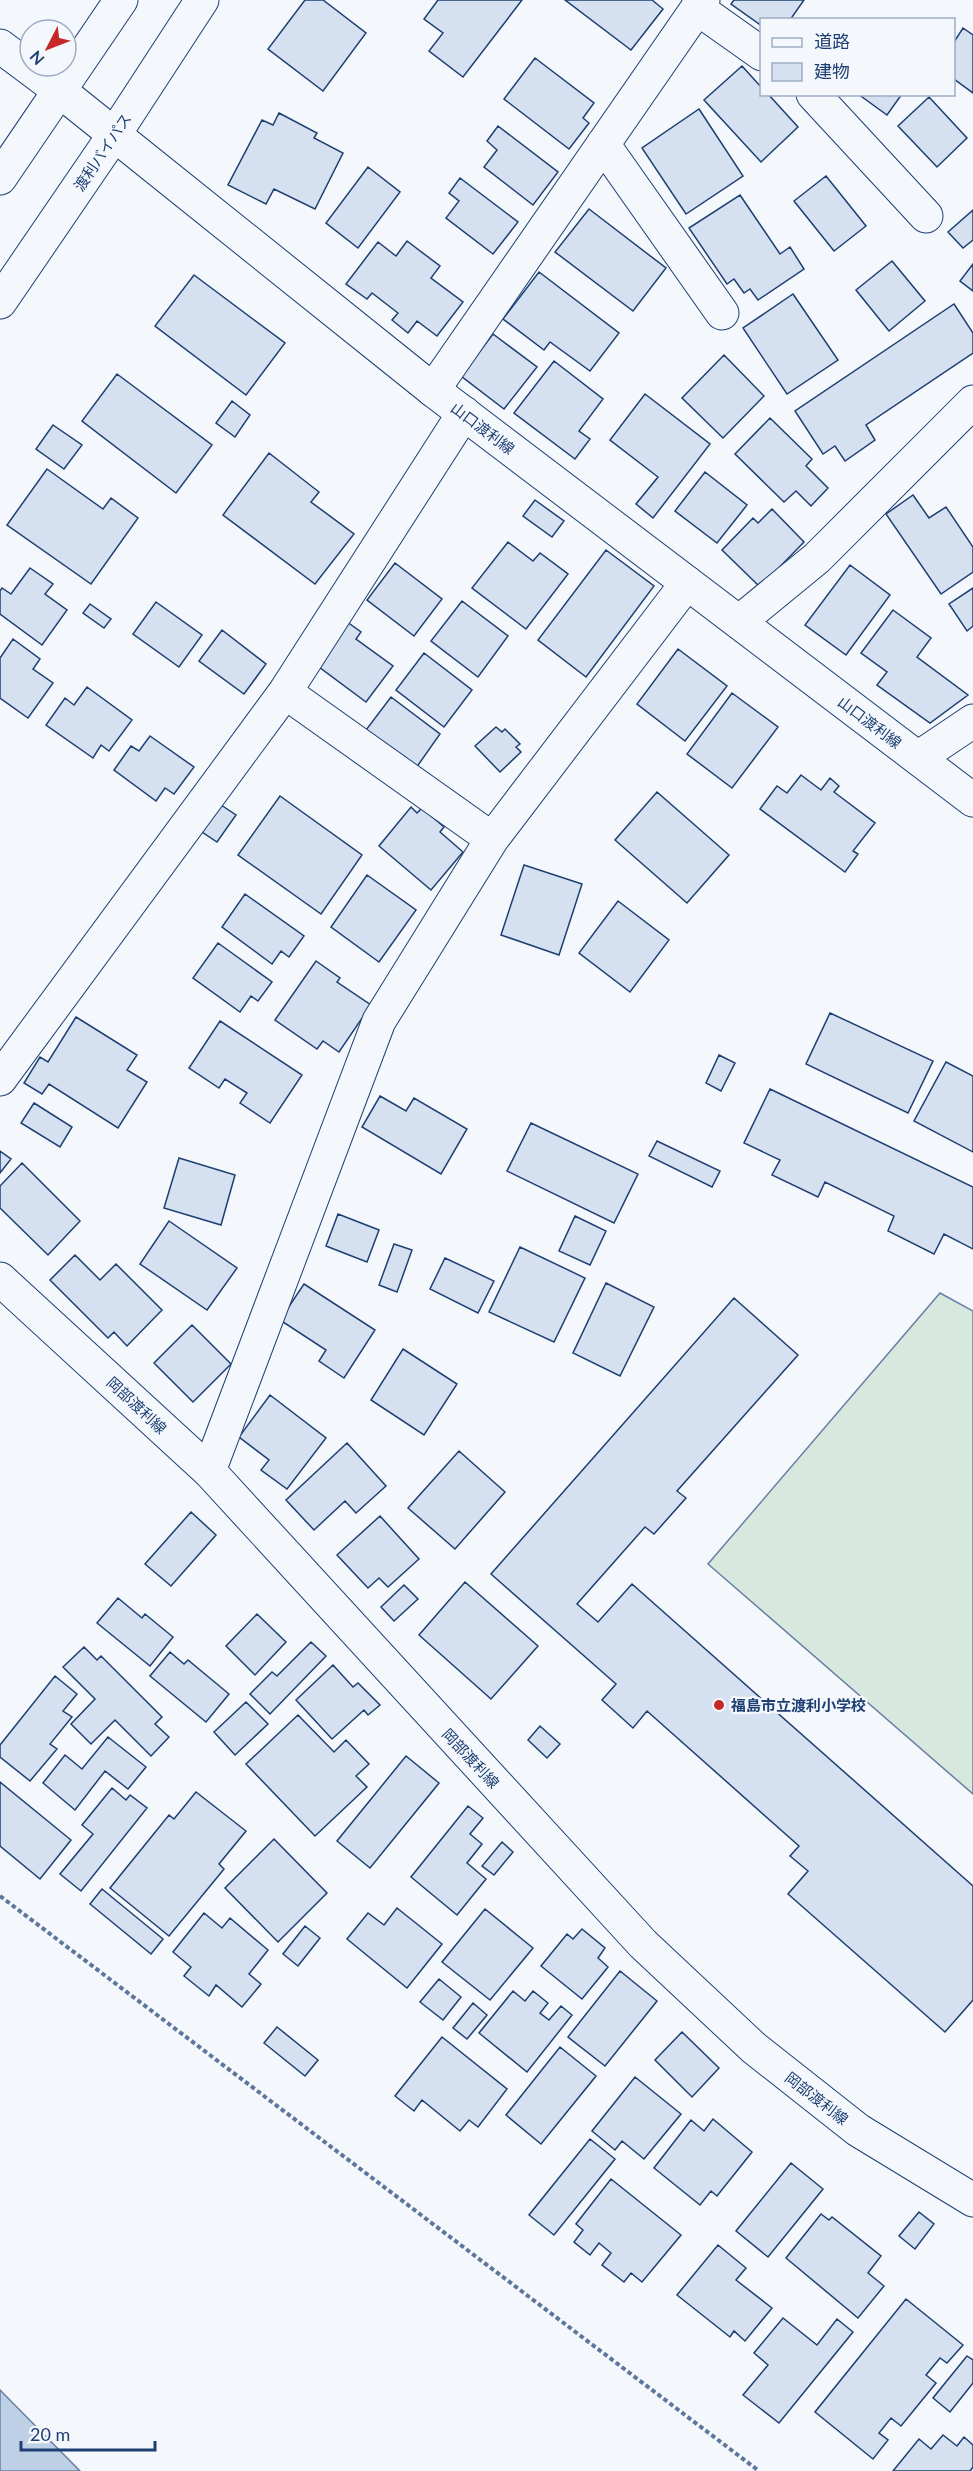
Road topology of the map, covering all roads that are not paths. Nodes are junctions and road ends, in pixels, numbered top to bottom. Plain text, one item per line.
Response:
1 (121, 0) edge
2 (202, 0) edge
3 (700, 4) edge
4 (0, 46) edge
5 (760, 52) edge
6 (60, 91) junction
7 (815, 96) edge
8 (114, 135) junction
9 (603, 144) junction
10 (0, 178) edge
11 (926, 216) dead end
12 (0, 302) edge
13 (722, 313) dead end
14 (433, 390) junction
15 (973, 402) edge
16 (464, 413) junction
17 (687, 584) junction
18 (739, 622) junction
19 (285, 692) junction
20 (973, 721) edge
21 (918, 758) junction
22 (973, 800) edge
23 (492, 839) junction
24 (0, 1079) edge
25 (0, 1279) edge
26 (209, 1471) junction
27 (973, 2200) edge

1 - 6 main road
2 - 8 main road, 渡利バイパス
3 - 5 main road
3 - 9 main road
4 - 6 main road, 山口渡利線
6 - 8 main road, 山口渡利線
6 - 10 main road
7 - 11 main road
8 - 12 main road, 渡利バイパス
8 - 14 main road, 山口渡利線
9 - 13 main road
9 - 14 main road
14 - 16 main road, 山口渡利線
15 - 18 main road
16 - 17 main road, 山口渡利線
16 - 19 main road
17 - 18 main road, 山口渡利線
17 - 23 main road
18 - 21 main road, 山口渡利線
19 - 23 main road
19 - 24 main road
20 - 21 main road
21 - 22 main road, 山口渡利線
23 - 26 main road
25 - 26 main road, 岡部渡利線
26 - 27 main road, 岡部渡利線

